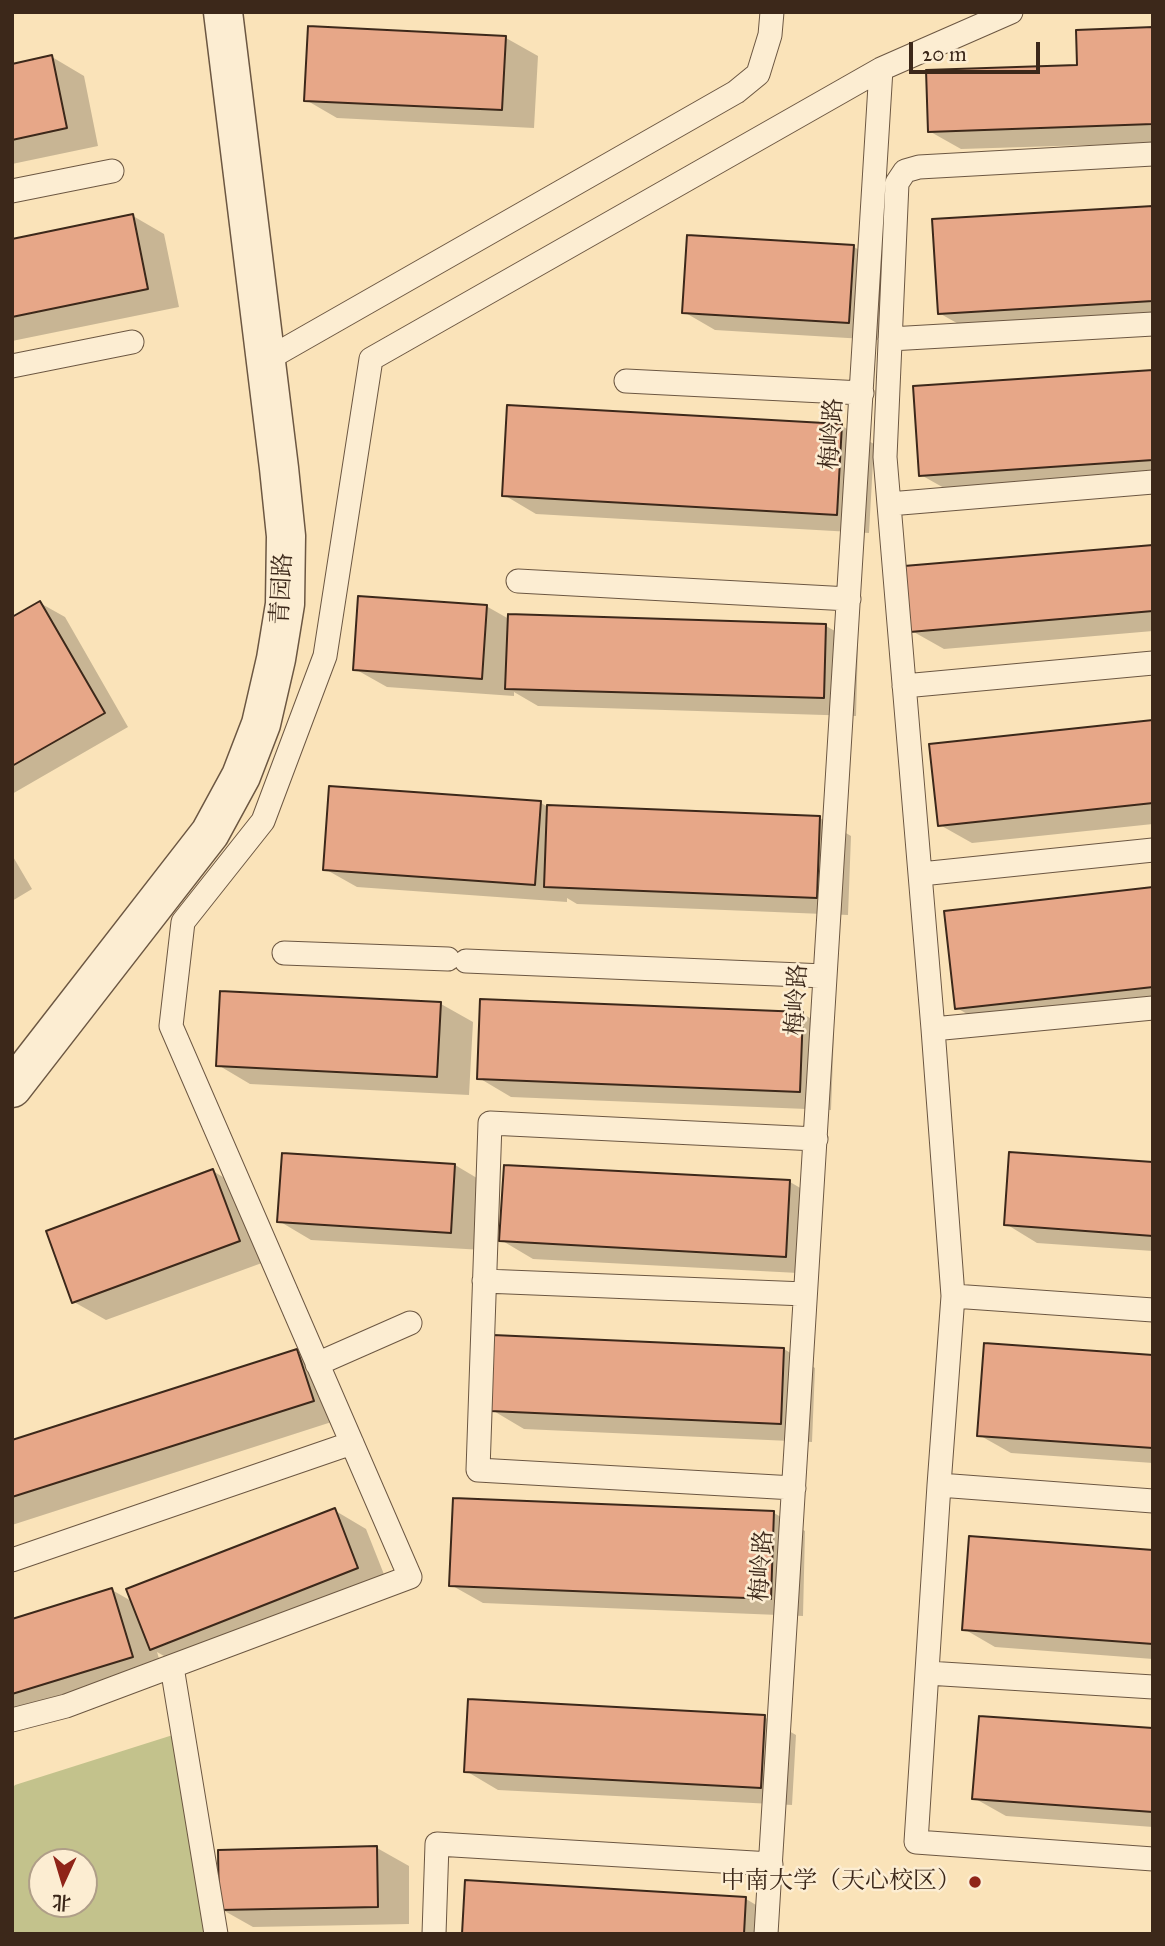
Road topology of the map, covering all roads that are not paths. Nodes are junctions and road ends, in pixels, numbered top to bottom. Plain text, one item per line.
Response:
1 (223, 12) edge
2 (772, 12) edge
3 (1011, 12) edge
4 (881, 69) junction
5 (1153, 155) edge
6 (113, 171) dead end
7 (12, 191) edge
8 (1153, 324) edge
9 (890, 339) junction
10 (132, 342) dead end
11 (265, 360) junction
12 (12, 366) edge
13 (626, 381) dead end
14 (862, 393) junction
15 (1153, 482) edge
16 (889, 504) junction
17 (518, 581) dead end
18 (849, 599) junction
19 (1153, 663) edge
20 (905, 686) junction
21 (1153, 850) edge
22 (920, 874) junction
23 (284, 953) dead end
24 (825, 976) junction
25 (1153, 1007) edge
26 (933, 1029) junction
27 (12, 1088) edge
28 (816, 1139) junction
29 (484, 1281) junction
30 (806, 1294) junction
31 (953, 1296) junction
32 (1153, 1310) edge
33 (410, 1323) dead end
34 (317, 1364) junction
35 (352, 1443) junction
36 (939, 1485) junction
37 (794, 1488) junction
38 (1153, 1501) edge
39 (12, 1560) edge
40 (172, 1667) junction
41 (927, 1673) junction
42 (1153, 1688) edge
43 (12, 1720) edge
44 (1153, 1859) edge
45 (771, 1864) junction
46 (216, 1934) edge
47 (434, 1934) edge
48 (766, 1934) edge

1 - 11 street, 青园路
2 - 11 lane
3 - 4 lane
4 - 14 lane, 梅岭路
4 - 34 lane
5 - 9 lane
6 - 7 lane
8 - 9 lane
9 - 16 lane
10 - 12 lane
11 - 27 street, 青园路
13 - 14 lane
14 - 18 lane, 梅岭路
15 - 16 lane
16 - 20 lane
17 - 18 lane
18 - 24 lane, 梅岭路
19 - 20 lane
20 - 22 lane
21 - 22 lane
22 - 26 lane
23 - 24 lane
24 - 28 lane, 梅岭路
25 - 26 lane
26 - 31 lane
28 - 29 lane
28 - 30 lane, 梅岭路
29 - 30 lane
29 - 37 lane
30 - 37 lane, 梅岭路
31 - 32 lane
31 - 36 lane
33 - 34 lane
34 - 35 lane
35 - 39 lane
35 - 40 lane
36 - 38 lane
36 - 41 lane
37 - 45 lane, 梅岭路
40 - 43 lane
40 - 46 lane
41 - 42 lane
41 - 44 lane
45 - 47 lane
45 - 48 lane, 梅岭路

